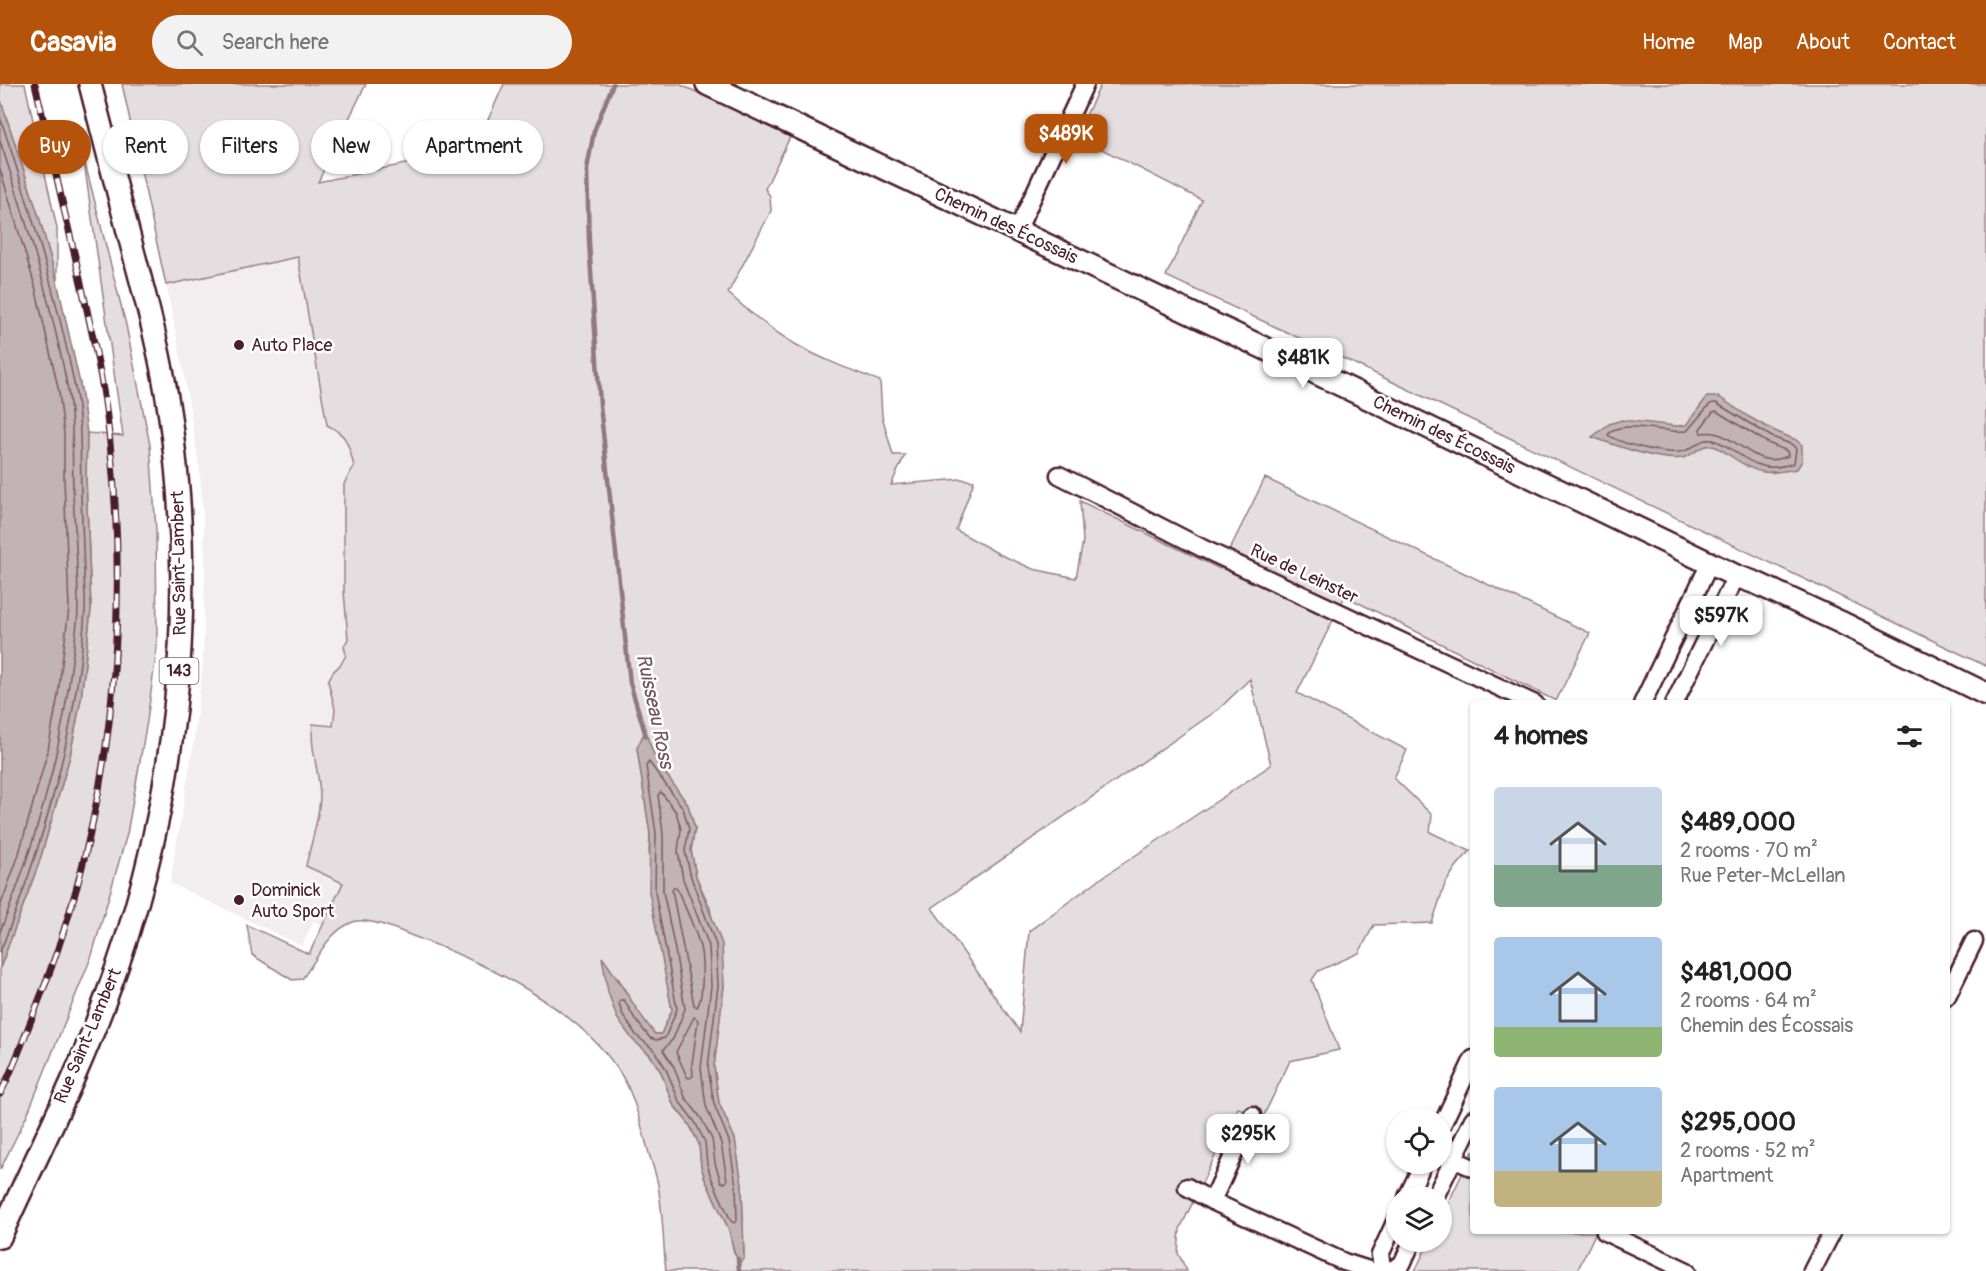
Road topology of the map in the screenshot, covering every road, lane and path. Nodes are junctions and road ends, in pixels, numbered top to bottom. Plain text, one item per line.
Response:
1 (90, 84) edge
2 (707, 84) edge
3 (1085, 84) edge
4 (1017, 231) junction
5 (1059, 476) dead end
6 (1710, 563) junction
7 (1736, 576) junction
8 (1986, 694) edge
9 (1526, 700) edge
10 (1644, 700) edge
11 (1676, 700) edge
12 (1974, 941) dead end
13 (1950, 990) edge
14 (1468, 1084) edge
15 (1452, 1109) edge
16 (1252, 1116) dead end
17 (1470, 1125) edge
18 (1453, 1159) junction
19 (1470, 1167) edge
20 (1440, 1186) edge
21 (1187, 1187) dead end
22 (1212, 1201) junction
23 (1609, 1234) edge
24 (1831, 1234) edge
25 (0, 1237) edge
26 (1386, 1242) edge
27 (1406, 1252) edge
28 (1396, 1267) edge
29 (1371, 1271) edge
30 (1383, 1271) edge
31 (1687, 1271) edge
32 (1812, 1271) edge

1 - 25 main road, Rue Saint-Lambert / 143
2 - 4 main road, Chemin des Écossais
3 - 4 street
4 - 6 main road, Chemin des Écossais
5 - 9 street, Rue de Leinster
6 - 7 main road, Chemin des Écossais
6 - 10 street
7 - 8 main road, Chemin des Écossais
7 - 11 street
12 - 13 street
14 - 15 street
16 - 22 street
17 - 18 street
18 - 19 street
18 - 20 street
21 - 22 street
22 - 29 street
23 - 31 street
24 - 32 street
26 - 30 street
27 - 28 street

